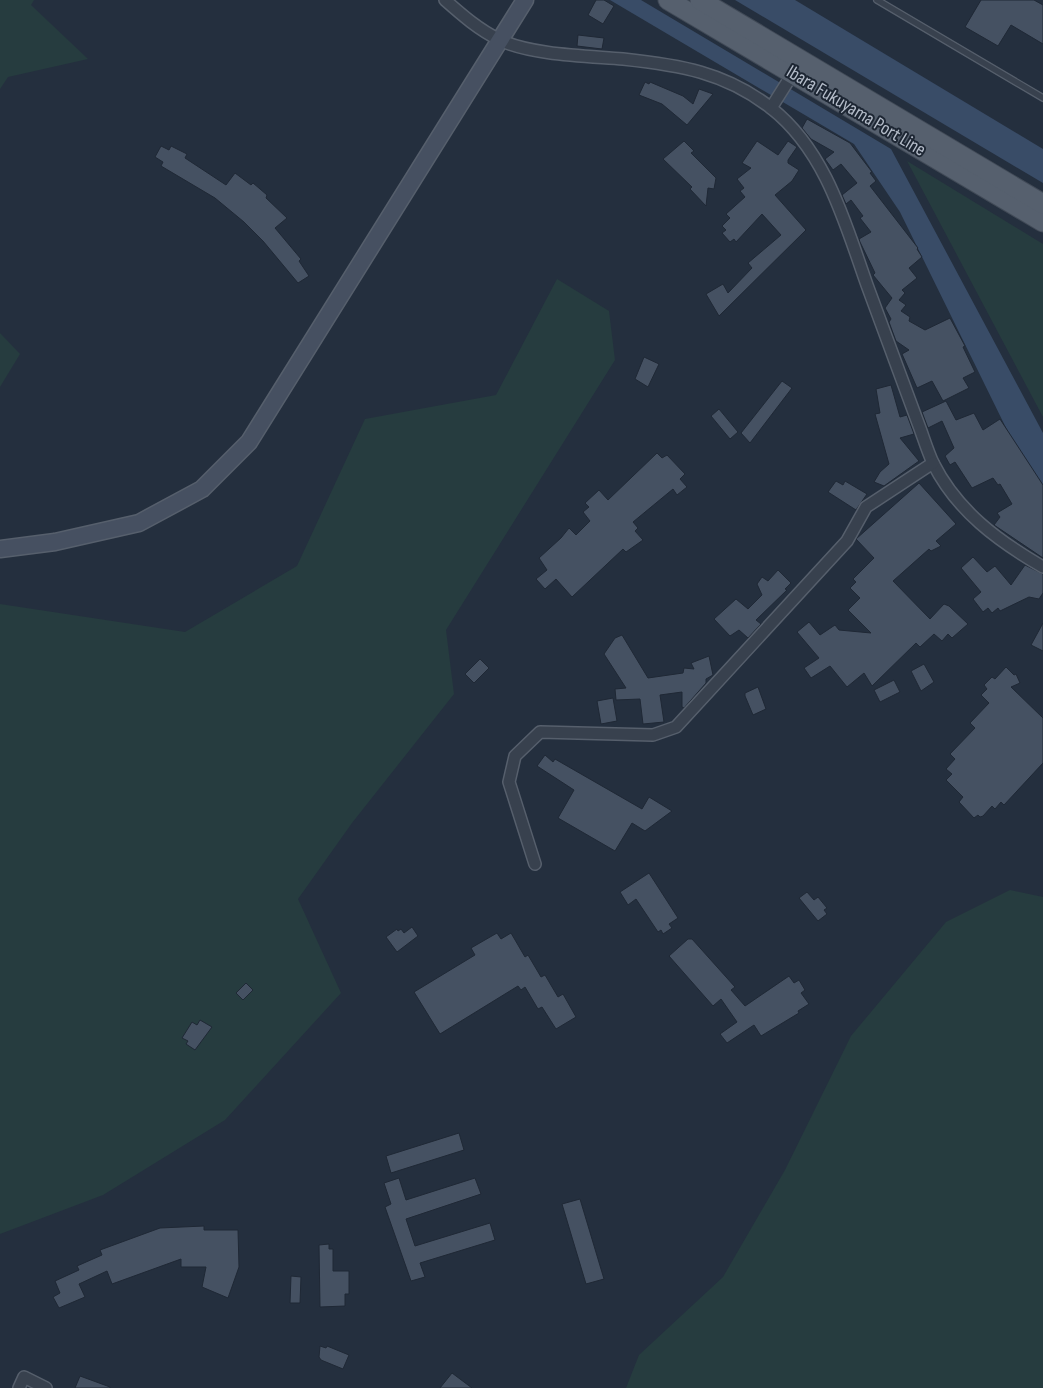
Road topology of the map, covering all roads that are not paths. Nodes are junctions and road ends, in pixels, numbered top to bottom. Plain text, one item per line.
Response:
1 (445, 0) edge
2 (525, 0) edge
3 (668, 0) edge
4 (700, 0) edge
5 (877, 0) edge
6 (501, 40) junction
7 (794, 72) junction
8 (1043, 98) edge
9 (773, 106) junction
10 (1043, 204) edge
11 (1043, 222) edge
12 (933, 463) junction
13 (0, 549) edge
14 (1043, 568) edge
15 (536, 864) dead end
16 (19, 1388) edge
17 (46, 1388) edge

1 - 6 street
2 - 6 street
3 - 7 main road, Ibara Fukuyama Port Line
4 - 7 main road, Ibara Fukuyama Port Line
5 - 8 lane
6 - 9 street
6 - 13 street
7 - 9 street
7 - 10 main road, Ibara Fukuyama Port Line
7 - 11 main road, Ibara Fukuyama Port Line
9 - 12 street
12 - 14 street
12 - 15 street
16 - 17 street

